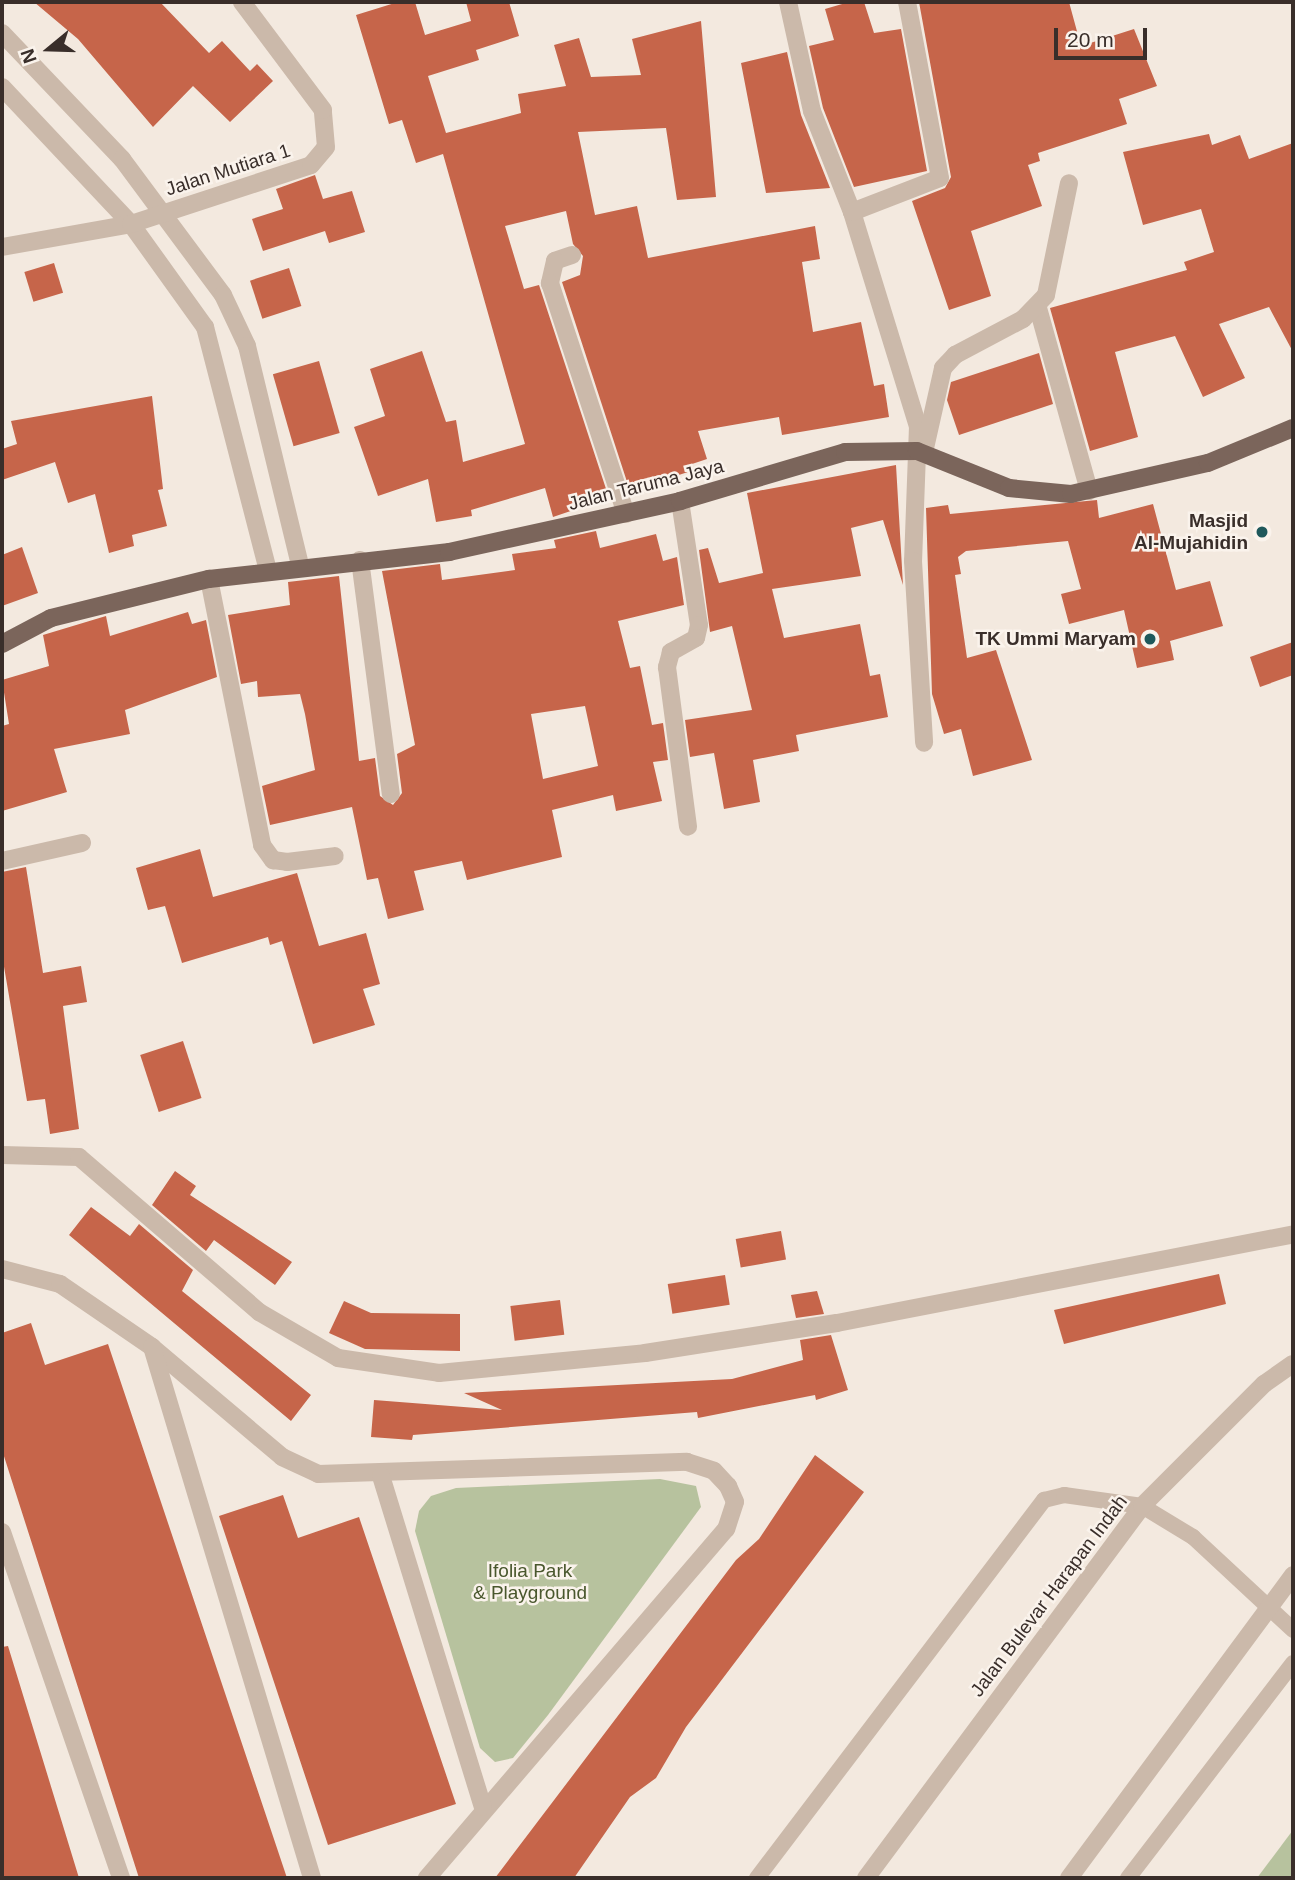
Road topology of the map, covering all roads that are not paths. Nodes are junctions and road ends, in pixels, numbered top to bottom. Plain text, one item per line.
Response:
1 (242, 2) edge
2 (788, 2) edge
3 (907, 2) edge
4 (2, 33) edge
5 (2, 87) edge
6 (1069, 183) dead end
7 (166, 212) junction
8 (852, 212) junction
9 (131, 224) junction
10 (2, 247) edge
11 (572, 255) dead end
12 (1038, 308) junction
13 (247, 346) junction
14 (217, 356) junction
15 (1293, 428) edge
16 (921, 453) junction
17 (1089, 491) junction
18 (680, 501) junction
19 (626, 514) junction
20 (360, 560) junction
21 (300, 565) junction
22 (268, 570) junction
23 (209, 579) junction
24 (2, 644) edge
25 (923, 743) dead end
26 (391, 794) dead end
27 (688, 827) dead end
28 (82, 843) dead end
29 (335, 856) dead end
30 (2, 861) edge
31 (2, 1155) edge
32 (1293, 1234) edge
33 (2, 1269) edge
34 (152, 1346) junction
35 (1293, 1364) edge
36 (381, 1476) junction
37 (1142, 1506) junction
38 (2, 1532) edge
39 (1293, 1575) edge
40 (1269, 1607) junction
41 (1293, 1630) edge
42 (1293, 1663) edge
43 (483, 1807) junction
44 (121, 1878) edge
45 (312, 1878) edge
46 (427, 1878) edge
47 (757, 1878) edge
48 (866, 1878) edge
49 (1069, 1878) edge
50 (1128, 1878) edge

1 - 7 street, Jalan Mutiara 1
2 - 8 street
3 - 8 street
4 - 7 street
5 - 9 street
6 - 12 street
7 - 9 street, Jalan Mutiara 1
7 - 13 street
8 - 16 street
9 - 10 street, Jalan Mutiara 1
9 - 14 street
11 - 19 street
12 - 16 street
12 - 17 street
13 - 14 street
13 - 21 street
14 - 22 street
15 - 17 main road, Jalan Taruma Jaya
16 - 17 main road, Jalan Taruma Jaya
16 - 18 main road, Jalan Taruma Jaya
16 - 25 street
18 - 19 main road, Jalan Taruma Jaya
18 - 27 street
19 - 20 main road, Jalan Taruma Jaya
20 - 21 main road, Jalan Taruma Jaya
20 - 26 street
21 - 22 main road, Jalan Taruma Jaya
22 - 23 main road, Jalan Taruma Jaya
23 - 24 main road, Jalan Taruma Jaya
23 - 29 street
28 - 30 street
31 - 32 street
33 - 34 street
34 - 36 street
34 - 45 street
35 - 37 street, Jalan Bulevar Harapan Indah
36 - 43 street
36 - 43 street
37 - 40 lane
37 - 47 lane
37 - 48 street, Jalan Bulevar Harapan Indah
38 - 44 street
39 - 40 street
40 - 41 lane
40 - 49 street
42 - 50 lane
43 - 46 street

